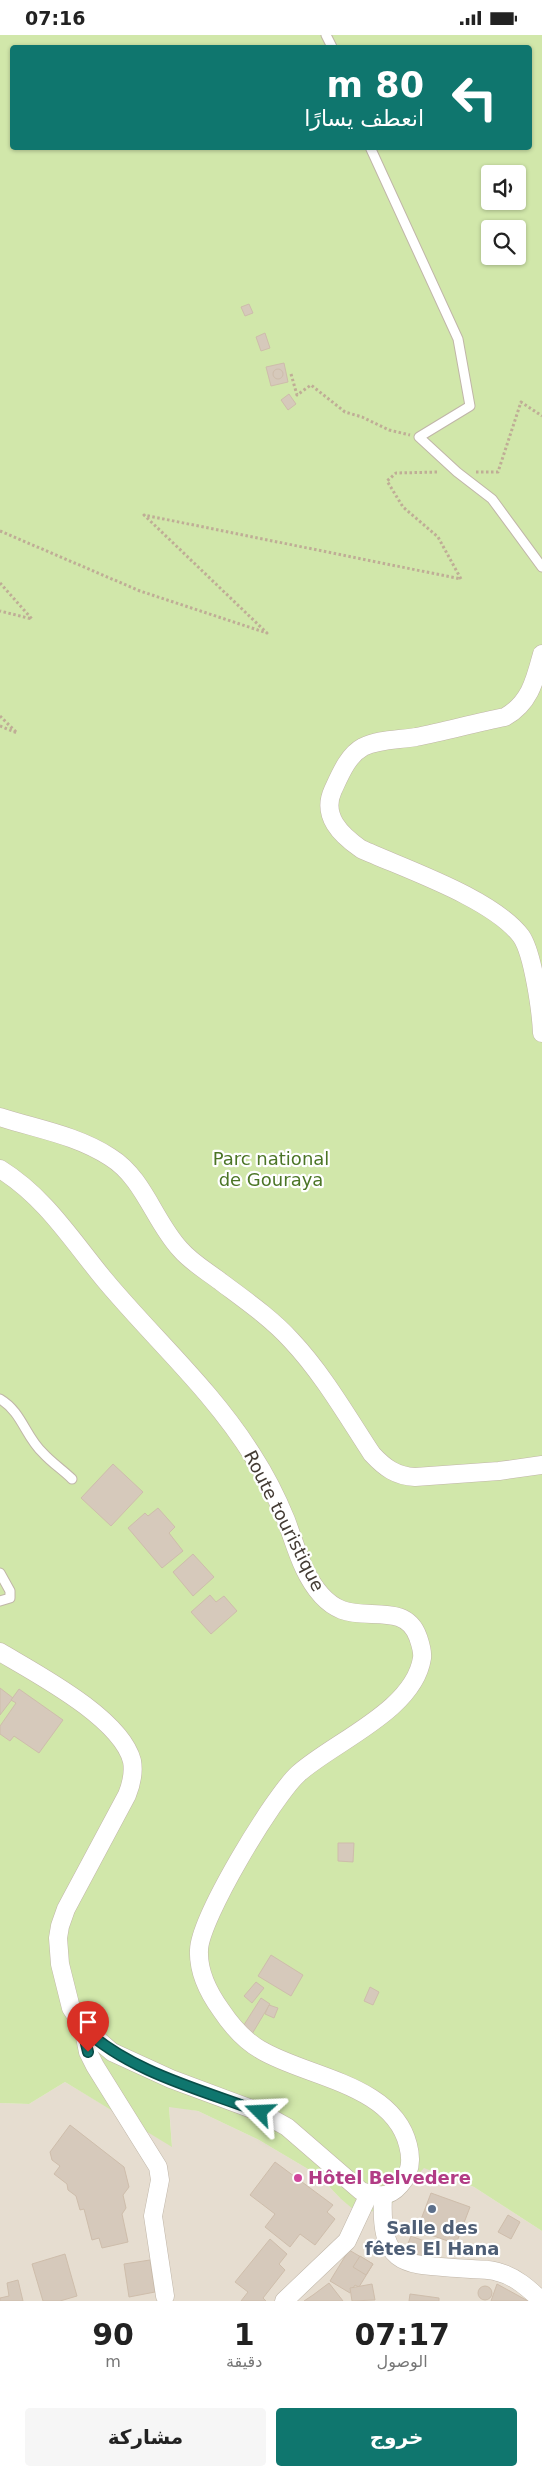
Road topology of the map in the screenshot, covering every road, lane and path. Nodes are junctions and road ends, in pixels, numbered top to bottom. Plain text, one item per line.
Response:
1 (371, 150) edge
2 (291, 374) dead end
3 (542, 416) edge
4 (419, 437) junction
5 (457, 472) junction
6 (0, 531) edge
7 (542, 567) edge
8 (0, 583) edge
9 (0, 611) edge
10 (542, 654) edge
11 (0, 716) edge
12 (0, 726) edge
13 (542, 1033) edge
14 (0, 1117) edge
15 (0, 1169) edge
16 (0, 1399) edge
17 (542, 1465) edge
18 (72, 1479) dead end
19 (0, 1573) edge
20 (0, 1601) edge
21 (0, 1652) edge
22 (82, 2027) junction
23 (376, 2195) junction
24 (165, 2296) dead end
25 (284, 2301) edge
26 (542, 2301) edge

1 - 4 lane
2 - 4 path
3 - 5 path
4 - 5 lane
5 - 6 path
5 - 7 lane
8 - 9 path
10 - 13 street
11 - 12 path
14 - 17 street
15 - 23 street, Route touristique
16 - 18 lane
19 - 20 lane
21 - 22 street
22 - 23 street
22 - 24 street
23 - 25 street
23 - 26 street

